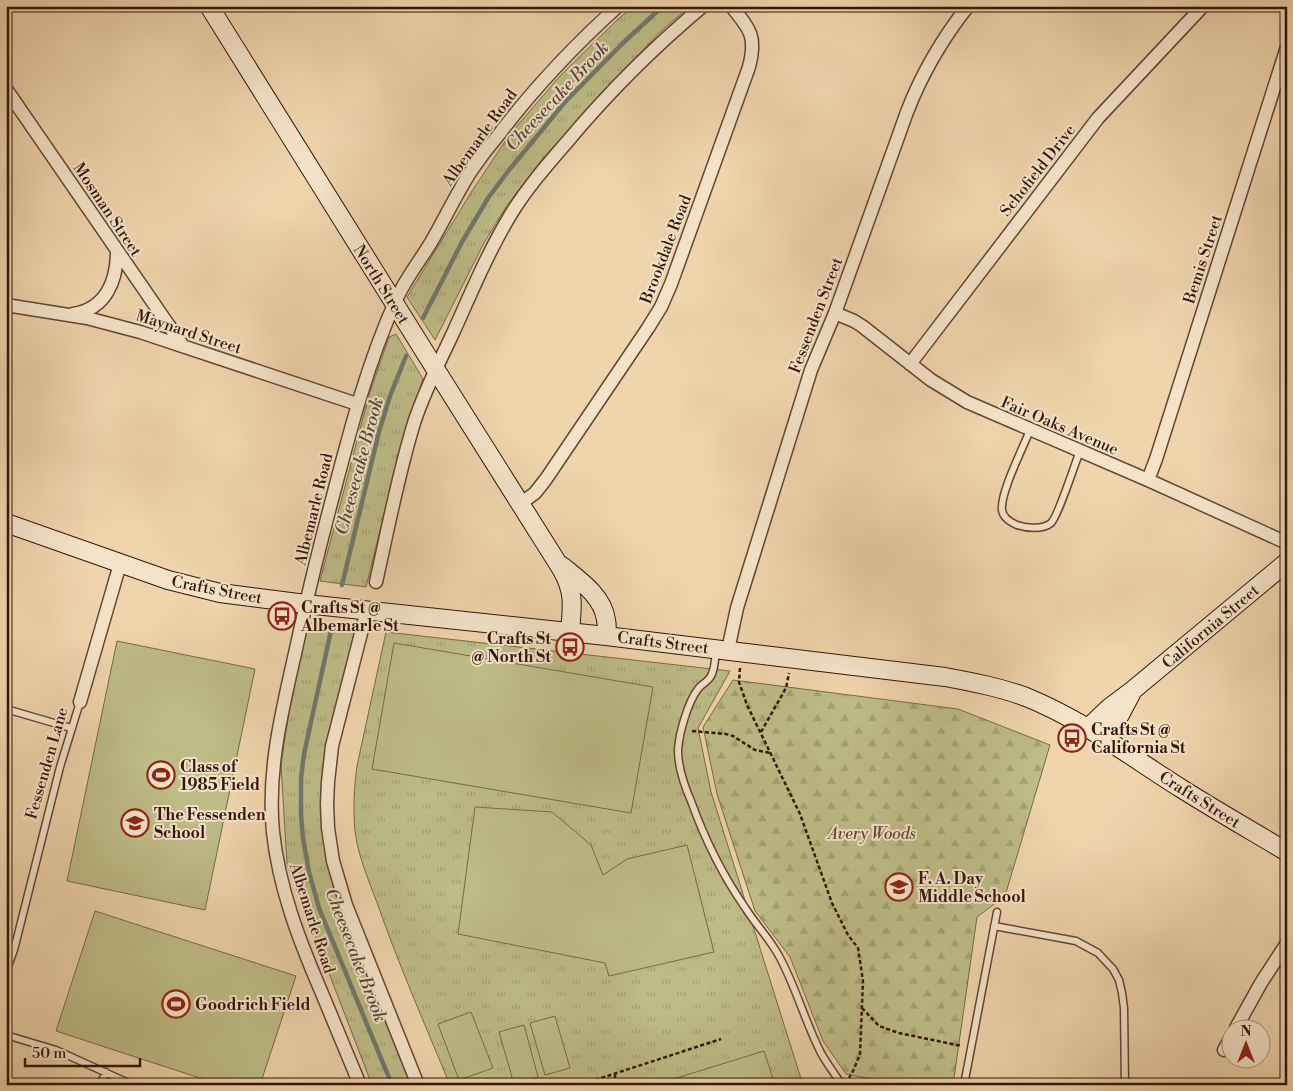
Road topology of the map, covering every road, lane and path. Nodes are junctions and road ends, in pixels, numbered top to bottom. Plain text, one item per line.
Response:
1 (209, 6) edge
2 (618, 6) edge
3 (703, 6) edge
4 (731, 6) edge
5 (968, 6) edge
6 (1203, 6) edge
7 (1287, 47) edge
8 (6, 89) edge
9 (117, 251) junction
10 (394, 303) junction
11 (6, 305) edge
12 (834, 313) junction
13 (68, 315) junction
14 (183, 346) junction
15 (910, 364) junction
16 (436, 370) junction
17 (357, 404) junction
18 (1030, 430) junction
19 (1080, 451) junction
20 (1148, 480) junction
21 (520, 504) junction
22 (6, 523) edge
23 (1287, 543) edge
24 (557, 562) junction
25 (1287, 562) edge
26 (120, 564) junction
27 (376, 582) dead end
28 (306, 604) junction
29 (367, 610) junction
30 (570, 632) junction
31 (606, 636) junction
32 (729, 650) junction
33 (792, 658) junction
34 (1133, 690) junction
35 (80, 702) joint
36 (6, 709) edge
37 (72, 728) junction
38 (1088, 728) junction
39 (682, 730) junction
40 (761, 732) junction
41 (1107, 739) junction
42 (771, 753) junction
43 (1287, 852) edge
44 (997, 912) dead end
45 (994, 926) junction
46 (1287, 943) edge
47 (8, 964) edge
48 (6, 972) edge
49 (862, 1008) junction
50 (1242, 1018) edge
51 (6, 1035) edge
52 (721, 1039) dead end
53 (971, 1047) junction
54 (106, 1072) junction
55 (615, 1074) junction
56 (848, 1079) dead end
57 (590, 1084) edge
58 (100, 1085) edge
59 (133, 1085) edge
60 (360, 1085) edge
61 (418, 1085) edge
62 (575, 1085) edge
63 (615, 1085) edge
64 (842, 1085) edge
65 (964, 1085) edge
66 (1125, 1085) edge

1 - 10 main road, North Street
2 - 10 street, Albemarle Road
3 - 16 street
4 - 21 street, Brookdale Road
5 - 12 street, Fessenden Street
6 - 15 street, Schofield Drive
7 - 20 street, Bemis Street
8 - 9 street, Mosman Street
9 - 13 street
9 - 14 street, Mosman Street
10 - 16 main road, North Street
10 - 17 street, Albemarle Road
11 - 13 street, Maynard Street
12 - 15 street, Fair Oaks Avenue
12 - 32 street, Fessenden Street
13 - 14 street, Maynard Street
14 - 17 street, Maynard Street
15 - 18 street, Fair Oaks Avenue
16 - 21 main road, North Street
16 - 27 street
17 - 28 street, Albemarle Road
18 - 19 street, Fair Oaks Avenue
18 - 19 lane
19 - 20 street, Fair Oaks Avenue
20 - 23 street, Fair Oaks Avenue
21 - 24 main road, North Street
22 - 26 main road, Crafts Street
24 - 30 main road, North Street
24 - 31 main road, North Street
25 - 34 main road, California Street
26 - 28 main road, Crafts Street
26 - 35 street, Fessenden Lane
28 - 29 main road, Crafts Street
28 - 60 street, Albemarle Road
29 - 30 main road, Crafts Street
29 - 61 street
30 - 31 main road, Crafts Street
31 - 32 main road, Crafts Street
32 - 33 main road, Crafts Street
32 - 39 lane
32 - 40 path
33 - 38 main road, Crafts Street
33 - 40 path
34 - 38 main road, California Street
34 - 41 main road, California Street
35 - 37 lane, Fessenden Lane
36 - 37 lane
37 - 47 lane, Fessenden Lane
38 - 41 main road, Crafts Street
39 - 42 path
39 - 64 lane
40 - 42 path
41 - 43 main road, Crafts Street
42 - 49 path
44 - 45 lane
45 - 53 lane
45 - 66 lane
46 - 50 street
47 - 48 lane, Fessenden Lane
49 - 53 path
49 - 56 path
51 - 54 lane
52 - 55 path
53 - 65 lane
54 - 58 lane
54 - 59 lane
55 - 57 path
55 - 63 path
57 - 62 path

